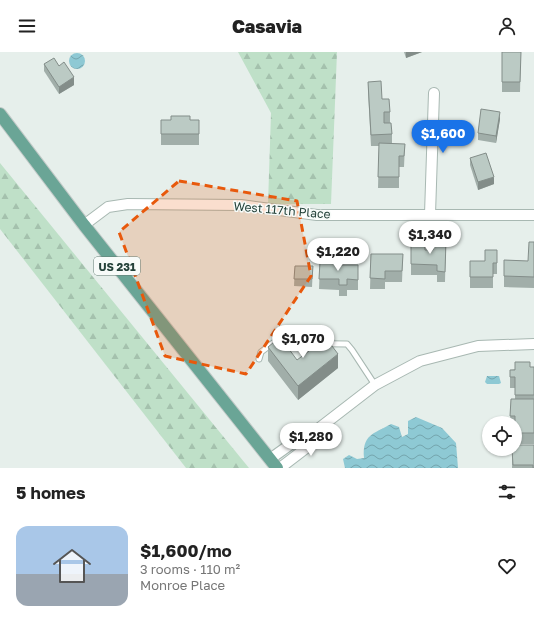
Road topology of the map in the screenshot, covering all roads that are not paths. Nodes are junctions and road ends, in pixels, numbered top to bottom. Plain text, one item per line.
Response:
1 (434, 93) dead end
2 (0, 114) edge
3 (430, 214) junction
4 (534, 215) edge
5 (84, 225) junction
6 (534, 344) edge
7 (259, 359) dead end
8 (374, 385) junction
9 (276, 465) edge

1 - 3 street
2 - 5 main road, US 231
3 - 4 street, West 117th Place
3 - 5 street, West 117th Place
5 - 9 main road, US 231
6 - 8 street
7 - 8 lane
8 - 9 street

